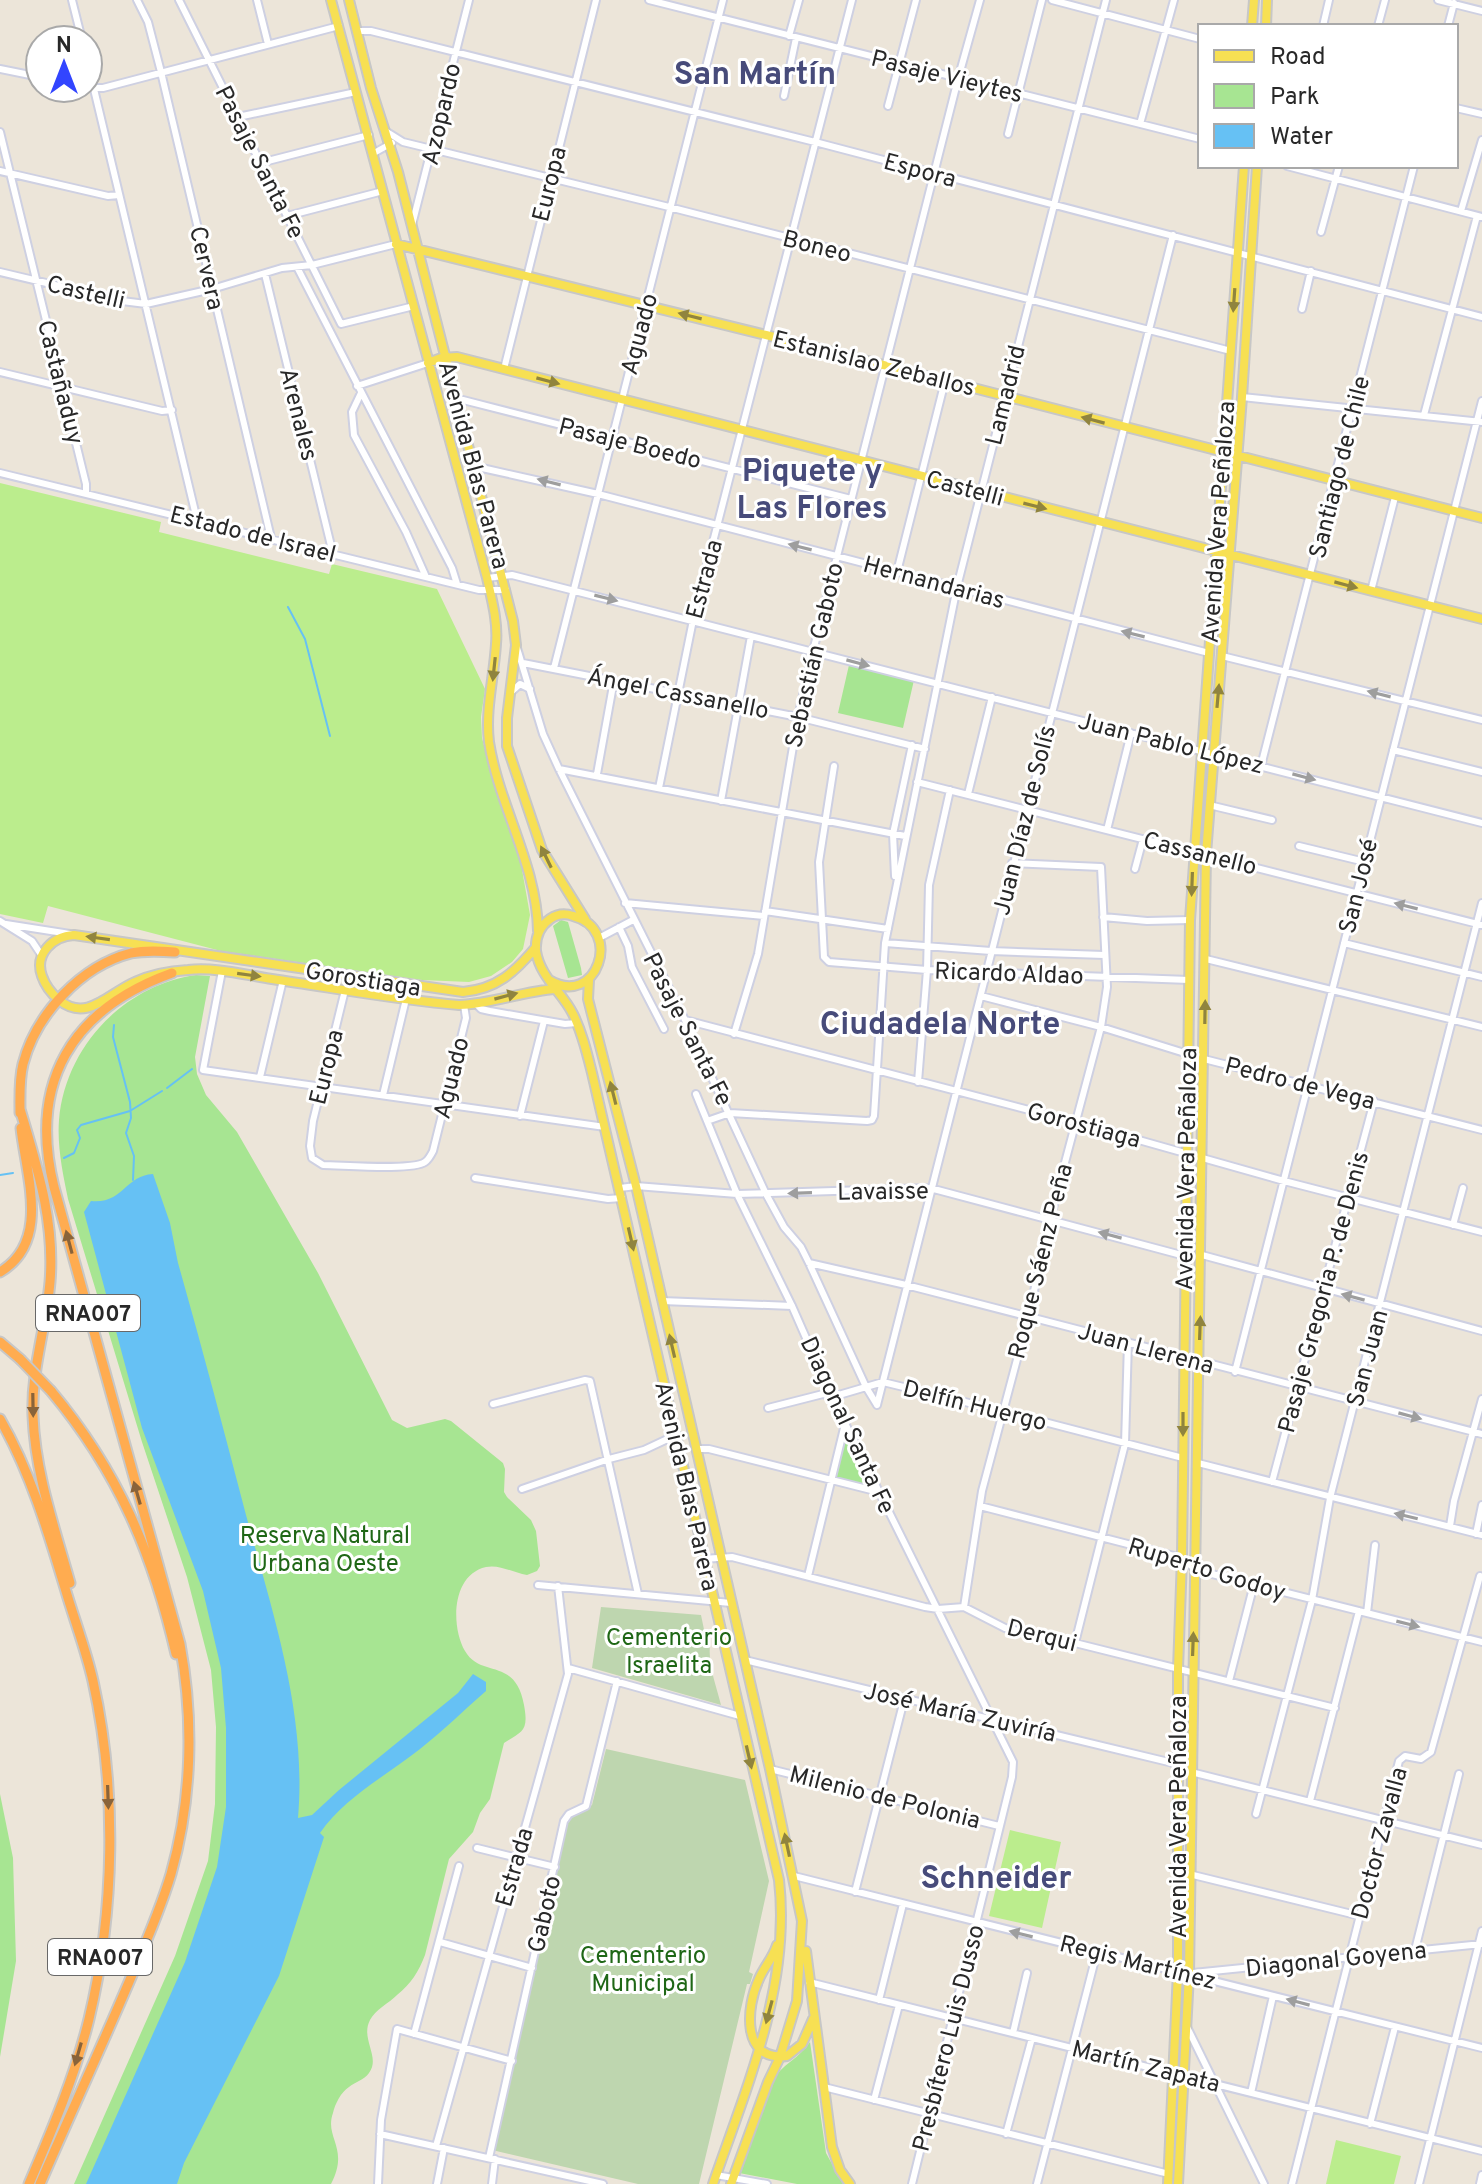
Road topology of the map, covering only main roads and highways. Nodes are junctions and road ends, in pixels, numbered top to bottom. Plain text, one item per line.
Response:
1 (331, 0) edge
2 (349, 0) edge
3 (1254, 0) edge
4 (1267, 0) edge
5 (1252, 24) edge
6 (1266, 24) edge
7 (1244, 168) edge
8 (1257, 168) edge
9 (396, 244) junction
10 (415, 246) junction
11 (445, 357) junction
12 (428, 363) junction
13 (1223, 453) junction
14 (1237, 456) junction
15 (1482, 518) edge
16 (1216, 552) junction
17 (1229, 555) junction
18 (1482, 619) edge
19 (588, 923) junction
20 (538, 932) junction
21 (536, 947) junction
22 (175, 952) junction
23 (172, 973) junction
24 (363, 979) junction
25 (589, 979) junction
26 (552, 985) junction
27 (361, 992) junction
28 (58, 999) junction
29 (20, 1109) junction
30 (0, 1272) edge
31 (0, 1342) edge
32 (0, 1419) edge
33 (93, 1681) junction
34 (187, 1704) junction
35 (782, 1912) junction
36 (802, 1921) junction
37 (780, 1960) junction
38 (801, 1966) junction
39 (766, 1968) junction
40 (809, 1982) junction
41 (814, 2010) junction
42 (758, 2049) junction
43 (796, 2050) junction
44 (780, 2057) junction
45 (768, 2082) junction
46 (715, 2179) edge
47 (1168, 2179) edge
48 (732, 2181) edge
49 (29, 2184) edge
50 (40, 2184) edge
51 (850, 2184) edge
52 (1178, 2184) edge

1 - 9 main road, Avenida Blas Parera
2 - 10 main road, Avenida Blas Parera
3 - 5 main road
4 - 6 main road
7 -> 13 main road, Avenida Vera Peñaloza
8 - 14 main road, Avenida Vera Peñaloza
9 - 10 main road, Estanislao Zeballos
9 - 12 main road, Avenida Blas Parera
10 - 11 main road, Avenida Blas Parera
13 -> 10 main road, Estanislao Zeballos
11 - 12 main road, Castelli
11 -> 16 main road, Castelli
19 -> 11 main road, Avenida Blas Parera
12 -> 20 main road, Avenida Blas Parera
13 - 14 main road, Estanislao Zeballos
13 - 16 main road, Avenida Vera Peñaloza
14 - 15 main road, Estanislao Zeballos
14 - 17 main road, Avenida Vera Peñaloza
16 - 17 main road, Castelli
16 -> 47 main road, Avenida Vera Peñaloza
17 -> 18 main road, Castelli
52 -> 17 main road, Avenida Vera Peñaloza
19 - 20 main road
19 - 25 main road
20 - 21 main road
21 - 24 main road, Gorostiaga
21 - 26 main road
22 - 24 main road, Gorostiaga
22 - 28 highway, RNA007
22 -> 28 main road, Gorostiaga
23 -> 27 main road, Gorostiaga
23 - 28 main road, Gorostiaga
34 -> 23 highway, RNA007
24 - 27 main road
25 - 26 main road
36 -> 25 main road, Avenida Blas Parera
27 -> 26 main road, Gorostiaga
26 -> 35 main road, Avenida Blas Parera
28 - 29 highway, RNA007
29 - 30 highway
29 -> 33 highway, RNA007
31 - 34 highway, RNA007, bridge
32 - 33 highway, RNA007
33 -> 49 highway, RNA007
34 - 50 highway, RNA007
35 - 37 main road, Avenida Blas Parera
35 - 39 main road
36 - 38 main road, Avenida Blas Parera
36 - 40 main road
37 - 38 main road
37 - 39 main road
37 -> 42 main road, Avenida Blas Parera
38 - 40 main road
38 - 44 main road, Avenida Blas Parera
39 - 42 main road
40 - 41 main road
41 - 43 main road
41 - 51 main road
42 - 44 main road
42 - 46 main road, Avenida Blas Parera
43 - 44 main road
43 - 45 main road
44 - 45 main road, Avenida Blas Parera
45 - 48 main road, Avenida Blas Parera

